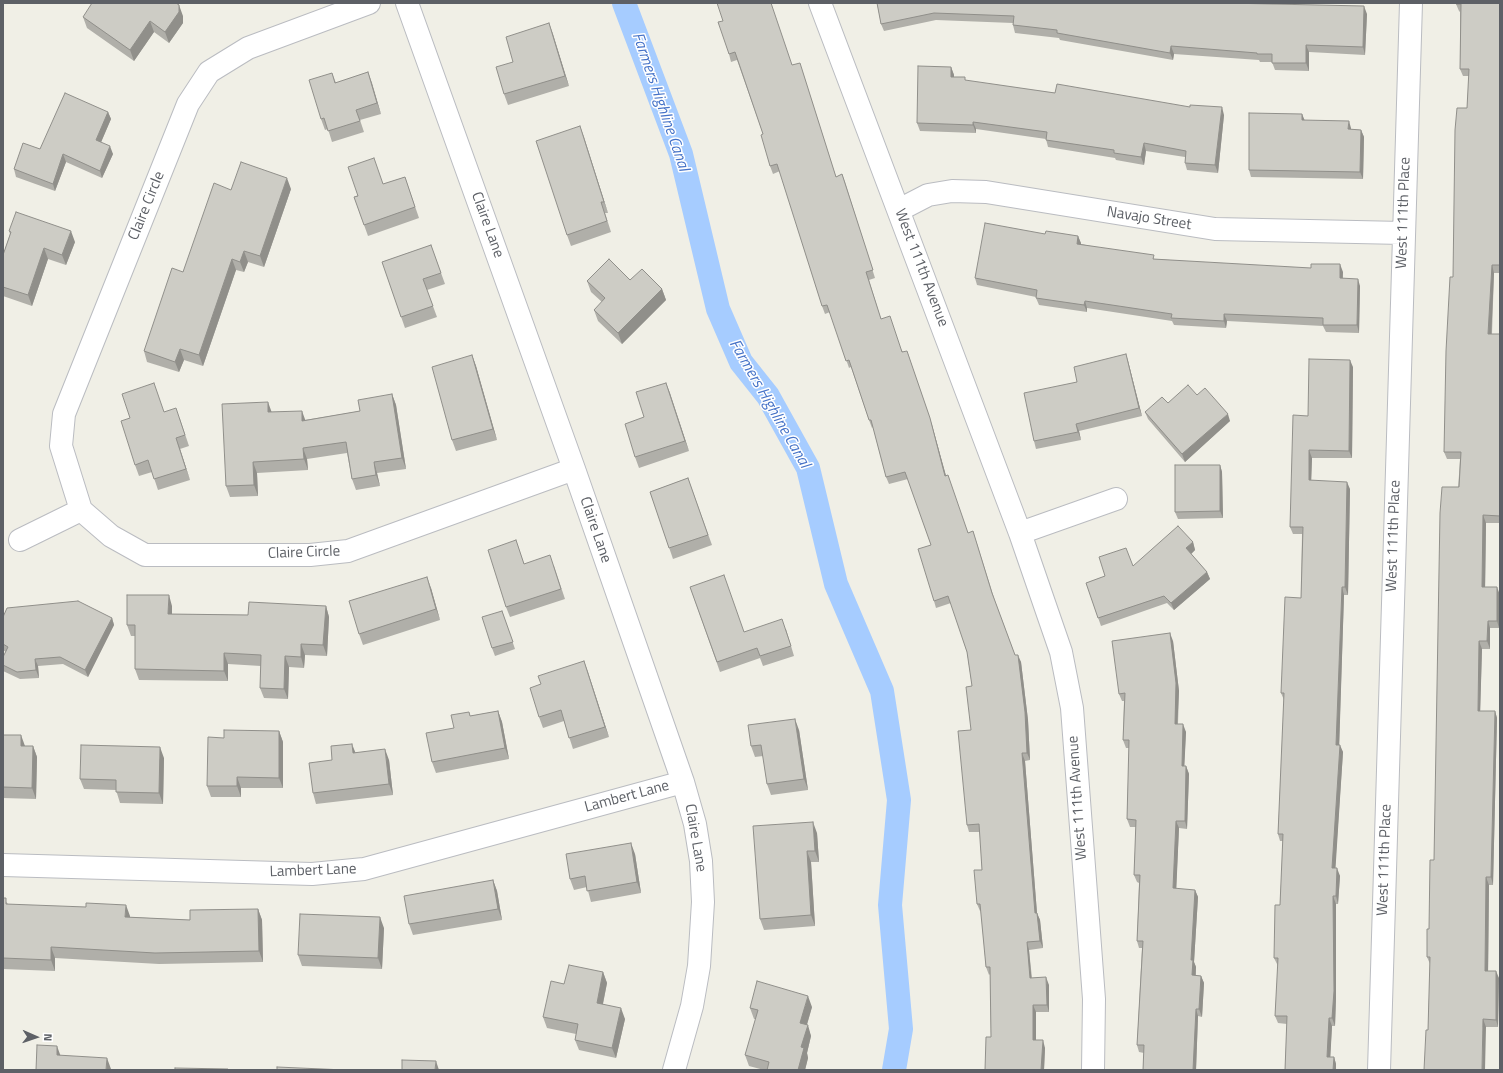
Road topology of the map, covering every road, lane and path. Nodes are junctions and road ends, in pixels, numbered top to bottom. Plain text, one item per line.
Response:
1 (369, 3) edge
2 (407, 3) edge
3 (820, 3) edge
4 (1411, 3) edge
5 (899, 210) junction
6 (1403, 233) junction
7 (574, 469) junction
8 (1116, 499) dead end
9 (82, 510) junction
10 (1020, 533) junction
11 (20, 540) dead end
12 (683, 782) junction
13 (3, 865) edge
14 (674, 1070) edge
15 (1093, 1070) edge
16 (1379, 1070) edge

1 - 9 street, Claire Circle
2 - 7 street, Claire Lane
3 - 5 street, West 111th Avenue
4 - 6 street, West 111th Place
5 - 6 street, Navajo Street
5 - 10 street, West 111th Avenue
6 - 16 street, West 111th Place
7 - 9 street, Claire Circle
7 - 12 street, Claire Lane
8 - 10 street
9 - 11 street
10 - 15 street, West 111th Avenue
12 - 13 street, Lambert Lane
12 - 14 street, Claire Lane

